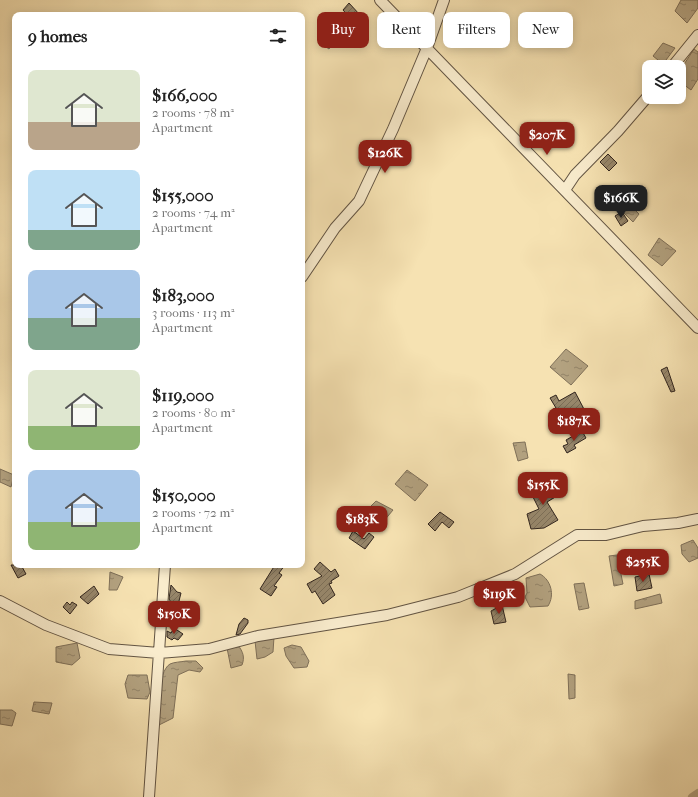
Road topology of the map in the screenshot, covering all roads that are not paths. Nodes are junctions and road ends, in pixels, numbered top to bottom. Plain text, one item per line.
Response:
1 (380, 0) edge
2 (444, 0) edge
3 (392, 12) edge
4 (435, 25) edge
5 (698, 35) edge
6 (427, 48) joint
7 (678, 60) edge
8 (642, 102) edge
9 (565, 190) junction
10 (305, 273) edge
11 (698, 328) edge
12 (698, 519) edge
13 (165, 568) edge
14 (0, 601) edge
15 (159, 653) junction
16 (148, 797) edge

1 - 3 street
2 - 4 street
5 - 7 street
6 - 9 street
6 - 10 street
8 - 9 street
9 - 11 street
12 - 15 street
13 - 15 street
14 - 15 street
15 - 16 street

